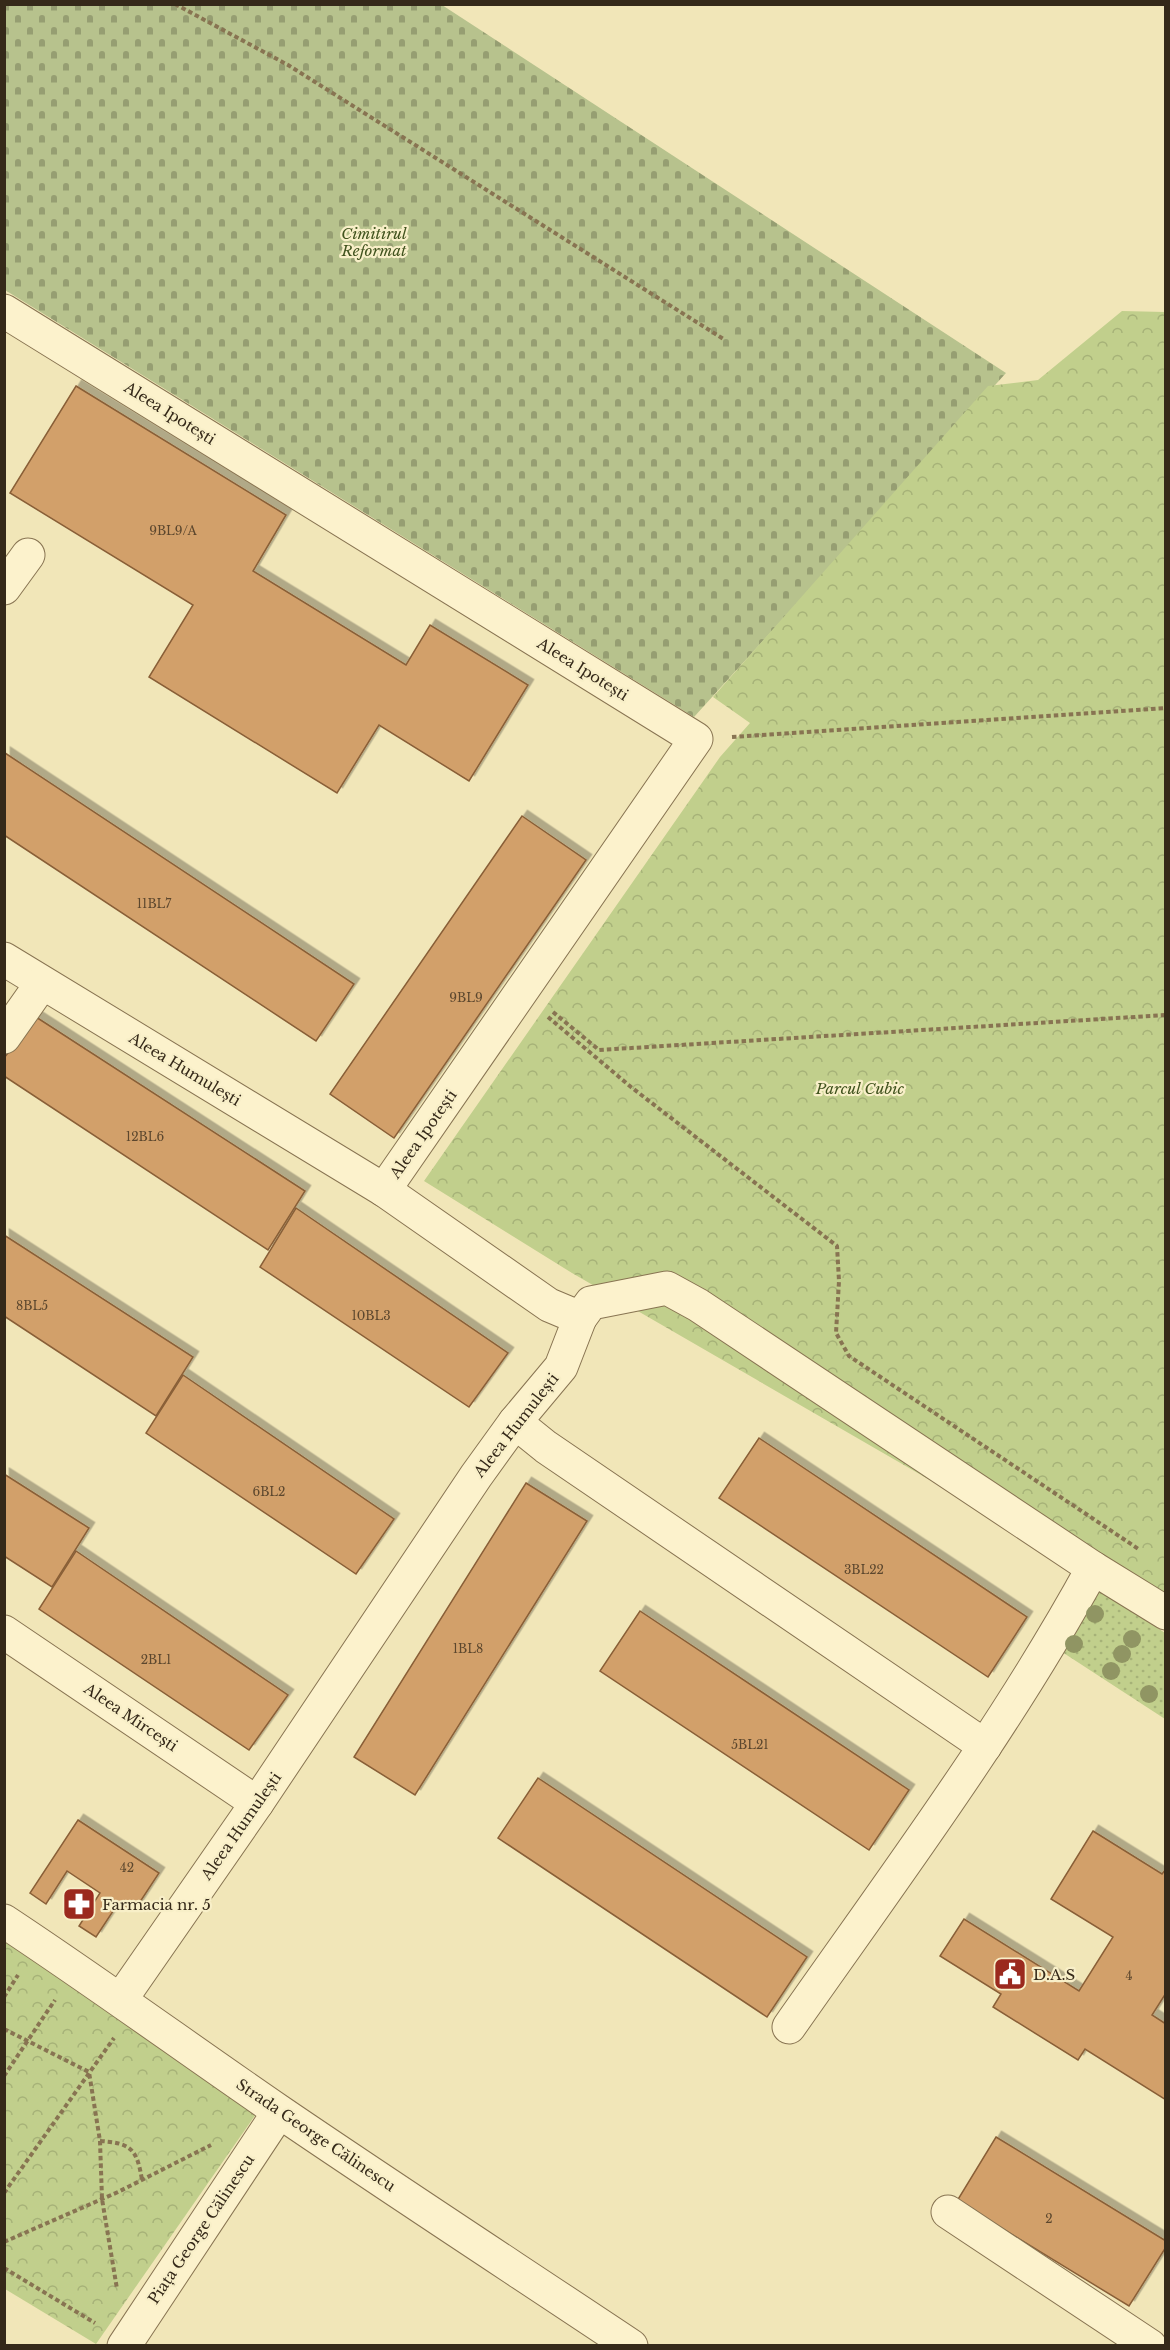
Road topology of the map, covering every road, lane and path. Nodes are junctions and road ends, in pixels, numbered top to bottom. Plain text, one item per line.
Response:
1 (175, 4) edge
2 (4, 311) edge
3 (725, 340) dead end
4 (28, 555) dead end
5 (4, 588) edge
6 (1166, 708) edge
7 (696, 739) junction
8 (4, 959) edge
9 (42, 983) junction
10 (522, 991) junction
11 (1166, 1015) edge
12 (4, 1037) edge
13 (384, 1190) junction
14 (580, 1318) junction
15 (515, 1422) junction
16 (1147, 1555) dead end
17 (1093, 1568) junction
18 (1166, 1613) edge
19 (4, 1632) edge
20 (985, 1746) junction
21 (257, 1803) junction
22 (4, 1921) edge
23 (60, 1992) dead end
24 (120, 2014) junction
25 (789, 2027) dead end
26 (4, 2029) edge
27 (28, 2041) junction
28 (89, 2072) junction
29 (4, 2076) edge
30 (279, 2112) junction
31 (100, 2141) junction
32 (216, 2143) dead end
33 (142, 2180) junction
34 (4, 2193) edge
35 (102, 2199) junction
36 (948, 2212) dead end
37 (4, 2242) edge
38 (4, 2268) edge
39 (1166, 2337) edge
40 (125, 2344) edge
41 (631, 2346) edge
42 (1150, 2346) edge
43 (1160, 2346) edge

1 - 3 path
2 - 7 street, Aleea Ipotești
4 - 5 street
6 - 7 path
7 - 10 street, Aleea Ipotești
8 - 9 street, Aleea Humulești
9 - 12 street
9 - 13 street, Aleea Humulești
10 - 11 path
10 - 13 street, Aleea Ipotești
10 - 16 path
13 - 14 street, Aleea Humulești
14 - 15 street, Aleea Humulești
14 - 17 street
15 - 20 street
15 - 21 street, Aleea Humulești
17 - 18 street
17 - 20 street
19 - 21 street, Aleea Mircești
20 - 25 street
21 - 24 street, Aleea Humulești
22 - 24 street, Strada George Călinescu
23 - 27 path
24 - 28 path
24 - 30 street, Strada George Călinescu
26 - 27 path
27 - 28 path
27 - 29 path
28 - 31 path
28 - 34 path
30 - 40 street, Piața George Călinescu
30 - 41 street, Strada George Călinescu
31 - 33 path
31 - 35 path
32 - 33 path
33 - 35 path
35 - 37 path
35 - 40 path
36 - 42 street
38 - 40 path
39 - 43 street

